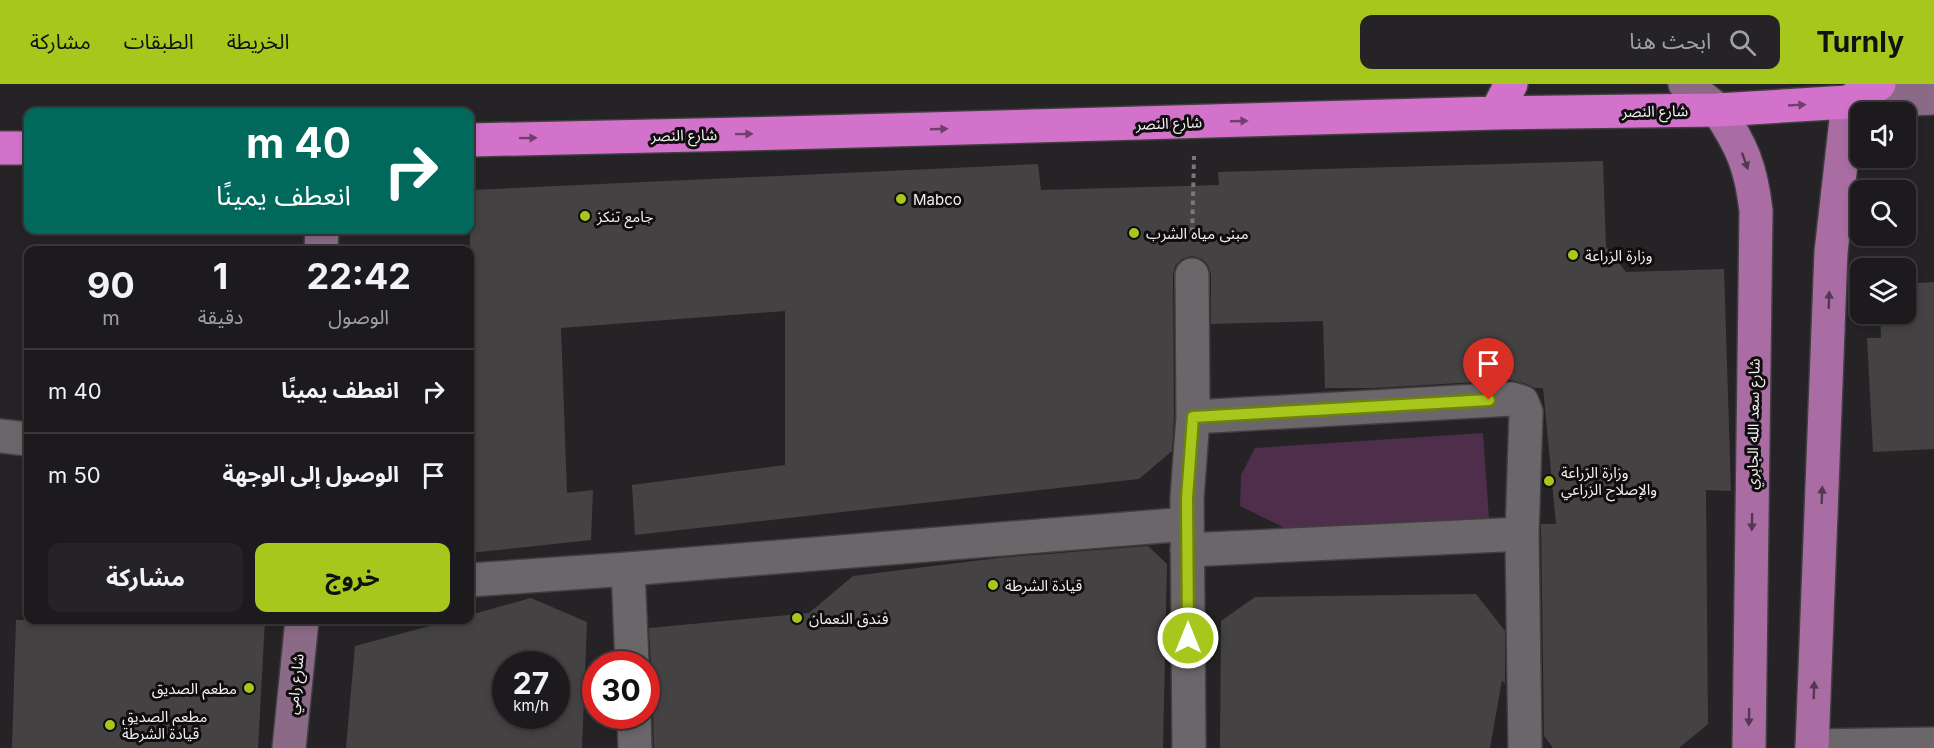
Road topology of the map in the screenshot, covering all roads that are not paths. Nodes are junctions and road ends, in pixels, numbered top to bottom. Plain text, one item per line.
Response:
1 (1511, 84) edge
2 (1685, 84) edge
3 (1879, 84) edge
4 (1842, 93) edge
5 (1934, 98) edge
6 (1718, 110) junction
7 (1496, 113) junction
8 (474, 140) edge
9 (0, 148) edge
10 (24, 148) edge
11 (1192, 275) road end
12 (1193, 417) junction
13 (0, 436) edge
14 (24, 439) edge
15 (1522, 534) junction
16 (1187, 537) junction
17 (628, 569) junction
18 (474, 580) edge
19 (302, 624) edge
20 (631, 651) edge
21 (634, 729) edge
22 (1934, 744) edge
23 (1812, 747) edge
24 (289, 748) edge
25 (635, 748) edge
26 (1189, 748) edge
27 (1525, 748) edge
28 (1749, 748) edge

1 - 7 highway
2 - 6 main road
3 - 4 highway
4 - 5 main road
6 -> 4 highway, شارع النصر
23 -> 4 main road
6 - 7 highway, شارع النصر
6 -> 28 main road, شارع سعد الله الجابري
8 -> 7 highway, شارع النصر
9 - 10 highway
11 - 12 street
12 - 15 street
12 - 16 street
13 - 14 street
15 - 16 street
15 - 27 street
16 - 17 street
16 - 26 street
17 - 18 street
17 - 20 street
19 - 24 main road, شارع رامي
21 - 25 street
22 - 23 street

